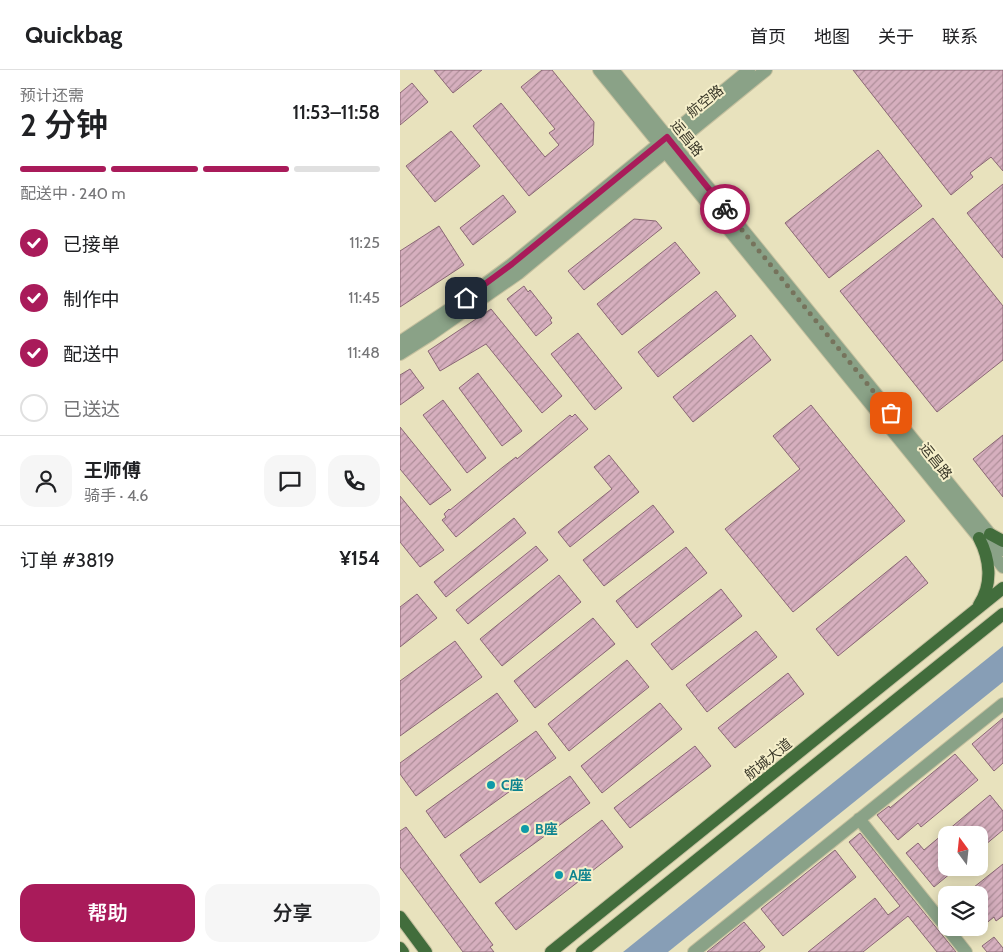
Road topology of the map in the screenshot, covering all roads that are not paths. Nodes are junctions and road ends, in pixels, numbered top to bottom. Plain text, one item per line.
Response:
1 (599, 70) edge
2 (613, 70) edge
3 (749, 70) edge
4 (766, 70) edge
5 (666, 145) junction
6 (400, 342) edge
7 (400, 354) edge
8 (985, 536) junction
9 (1003, 541) edge
10 (1003, 550) edge
11 (1003, 567) edge
12 (1003, 588) edge
13 (975, 611) junction
14 (1003, 614) edge
15 (1003, 704) edge
16 (859, 819) junction
17 (400, 917) edge
18 (938, 917) edge
19 (953, 936) edge
20 (400, 948) edge
21 (403, 952) edge
22 (426, 952) edge
23 (551, 952) edge
24 (582, 952) edge
25 (694, 952) edge
26 (966, 952) edge

1 - 5 street, 运昌路
2 - 5 street, 运昌路
3 - 5 street, 航空路
4 - 5 street, 航空路
5 - 6 street, 航空路
5 - 7 street, 航空路
5 - 8 street, 运昌路
8 - 9 main road
8 - 10 street, 运昌路
8 - 11 street, 运昌路
8 - 13 main road
12 - 13 main road, 航城大道
13 - 23 main road, 航城大道
14 - 24 main road
15 - 16 street
16 - 18 street
16 - 25 street
17 - 22 main road
19 - 26 street
20 - 21 main road

